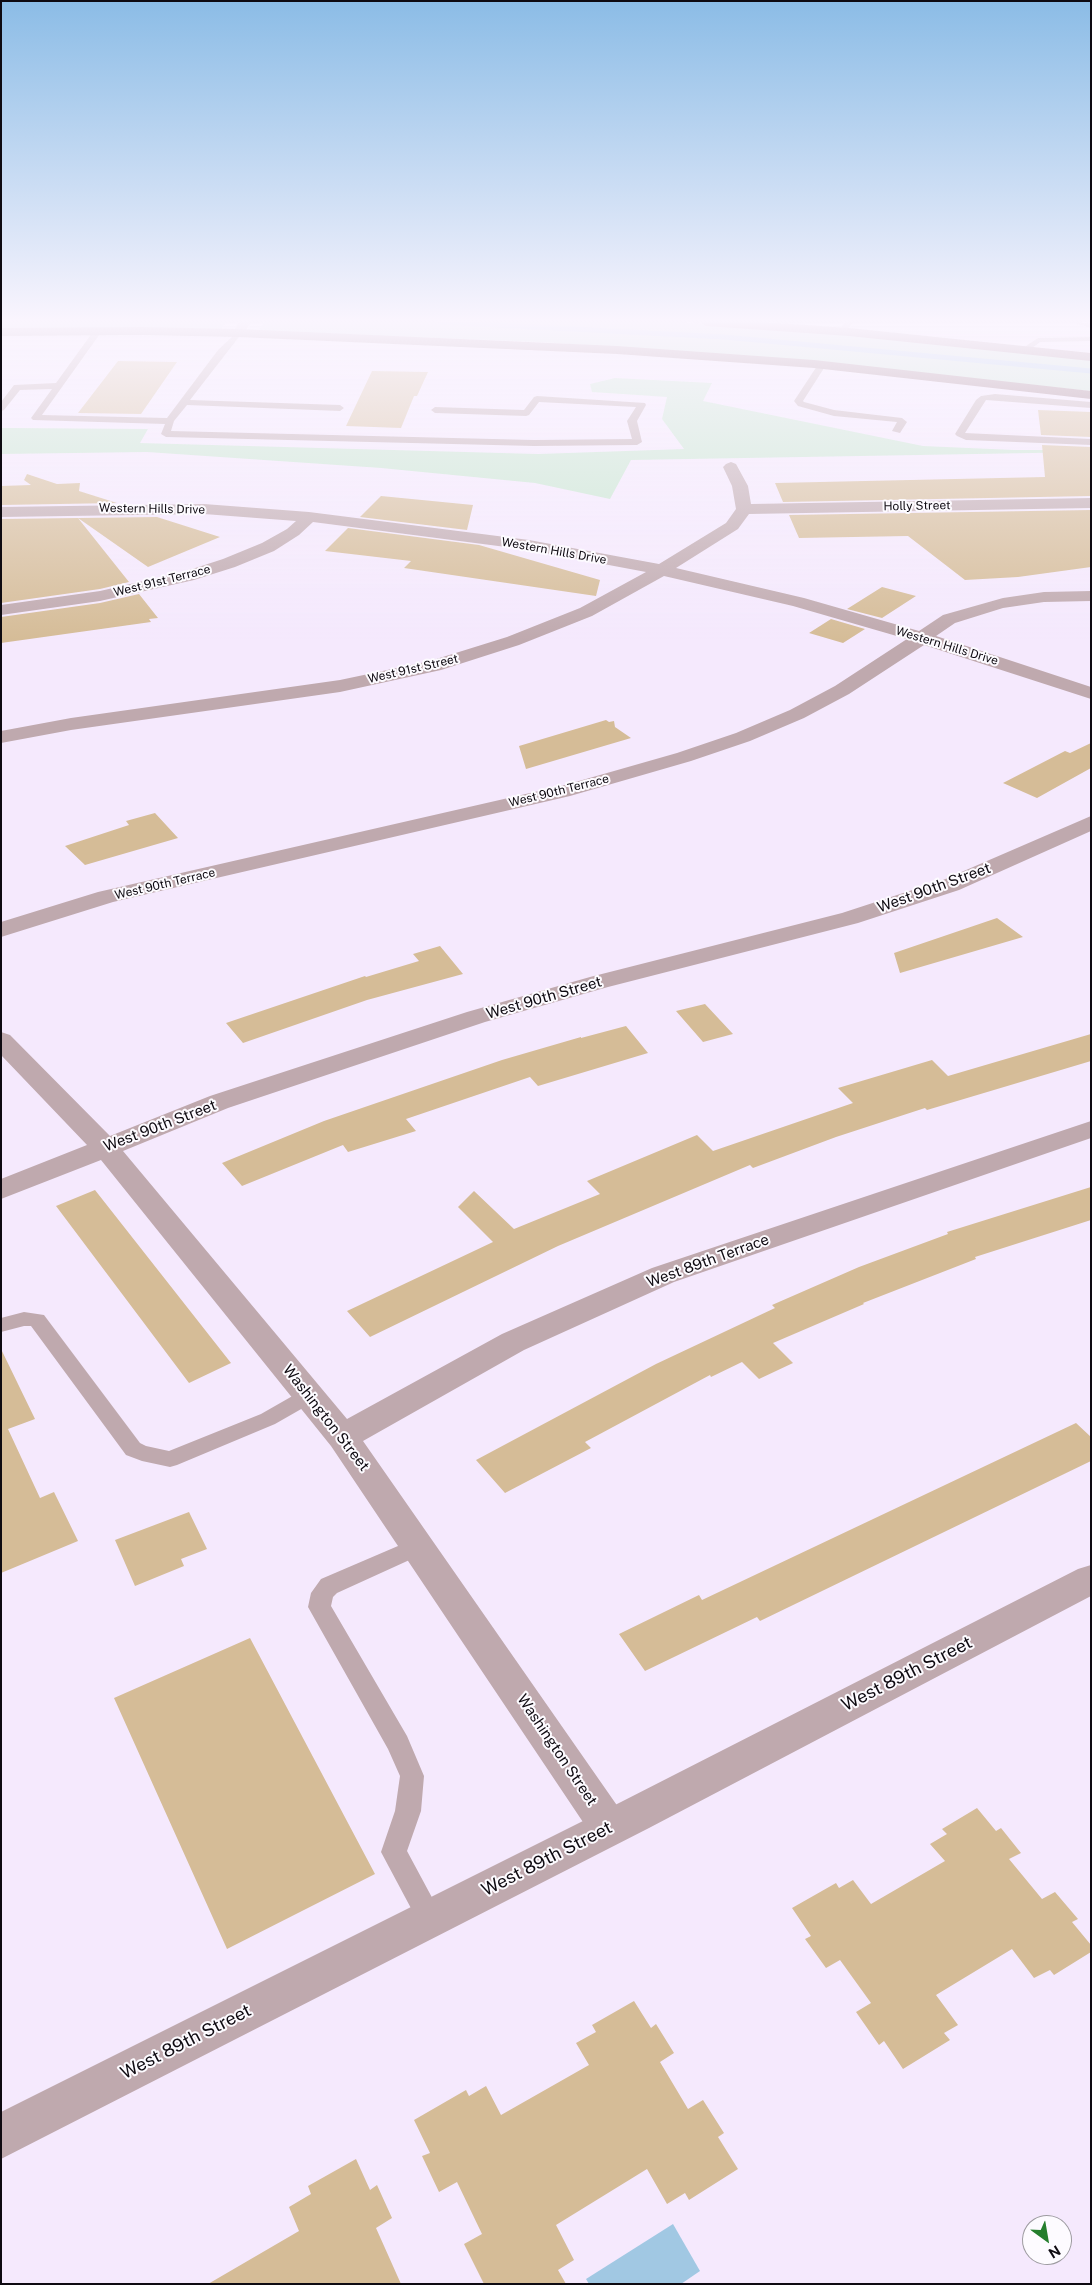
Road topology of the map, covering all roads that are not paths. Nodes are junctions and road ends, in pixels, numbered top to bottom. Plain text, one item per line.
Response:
1 (168, 429) edge
2 (634, 429) edge
3 (963, 429) edge
4 (1091, 442) edge
5 (730, 467) dead end
6 (1091, 503) edge
7 (744, 509) junction
8 (1, 512) edge
9 (309, 517) junction
10 (662, 570) junction
11 (1091, 596) edge
12 (1, 610) edge
13 (922, 638) junction
14 (1091, 694) edge
15 (1, 737) edge
16 (1091, 822) edge
17 (1, 930) edge
18 (1, 1040) edge
19 (1091, 1129) edge
20 (105, 1147) junction
21 (1, 1190) edge
22 (1, 1325) edge
23 (310, 1395) junction
24 (343, 1437) junction
25 (419, 1546) junction
26 (1091, 1579) edge
27 (610, 1827) junction
28 (430, 1918) junction
29 (1, 2136) edge

1 - 2 lane
3 - 4 lane
5 - 7 street
6 - 7 street, Holly Street
7 - 10 street, West 91st Street
8 - 9 street, Western Hills Drive
9 - 10 street, Western Hills Drive
9 - 12 street, West 91st Terrace
10 - 13 street, Western Hills Drive
10 - 15 street, West 91st Street
11 - 13 street, West 90th Terrace
13 - 14 street, Western Hills Drive
13 - 17 street, West 90th Terrace
16 - 20 street, West 90th Street
18 - 20 street, Washington Street
19 - 24 street, West 89th Terrace
20 - 21 street, West 90th Street
20 - 23 street, Washington Street
22 - 23 lane
23 - 24 street, Washington Street
24 - 25 street, Washington Street
25 - 27 street, Washington Street
25 - 28 lane
26 - 27 street, West 89th Street
27 - 28 street, West 89th Street
28 - 29 street, West 89th Street

